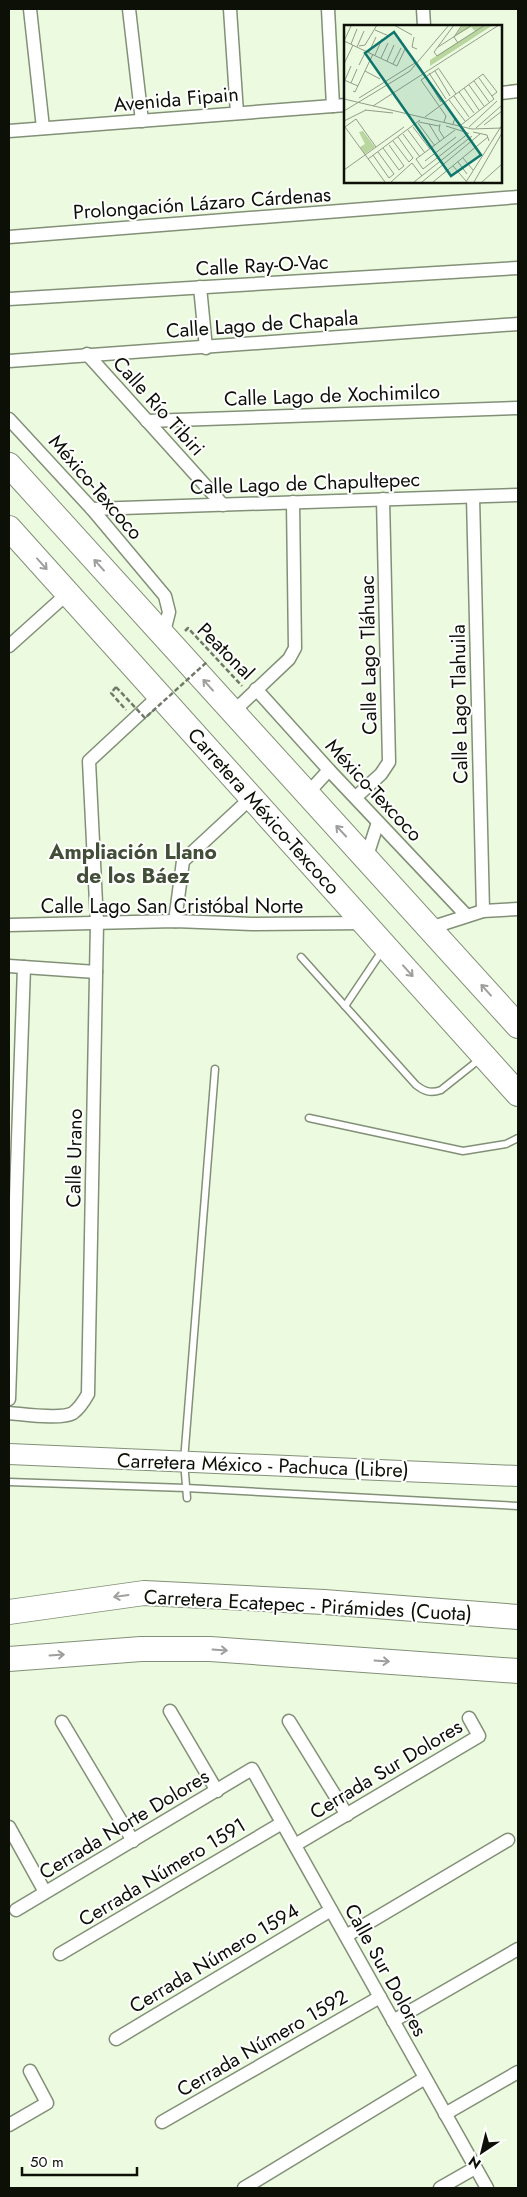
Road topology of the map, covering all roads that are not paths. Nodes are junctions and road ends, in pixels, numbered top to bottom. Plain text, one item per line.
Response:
1 (30, 9) edge
2 (129, 9) edge
3 (230, 9) edge
4 (328, 9) edge
5 (422, 9) edge
6 (424, 25) edge
7 (518, 91) edge
8 (502, 92) edge
9 (339, 105) edge
10 (237, 113) junction
11 (142, 121) junction
12 (43, 128) junction
13 (9, 131) edge
14 (518, 197) edge
15 (9, 237) edge
16 (518, 268) edge
17 (200, 287) junction
18 (9, 299) edge
19 (518, 324) edge
20 (206, 348) junction
21 (87, 354) junction
22 (9, 361) edge
23 (518, 408) edge
24 (9, 419) edge
25 (147, 421) junction
26 (9, 465) edge
27 (518, 495) edge
28 (473, 497) junction
29 (383, 499) junction
30 (293, 502) junction
31 (223, 505) junction
32 (92, 509) junction
33 (9, 528) edge
34 (68, 593) junction
35 (173, 635) junction
36 (9, 646) edge
37 (253, 692) junction
38 (159, 696) junction
39 (233, 712) junction
40 (329, 770) junction
41 (307, 794) junction
42 (252, 797) junction
43 (356, 797) junction
44 (378, 822) junction
45 (366, 859) junction
46 (518, 909) edge
47 (483, 911) junction
48 (466, 915) junction
49 (175, 921) junction
50 (97, 923) junction
51 (365, 923) junction
52 (9, 925) edge
53 (430, 928) junction
54 (385, 946) junction
55 (301, 957) dead end
56 (9, 966) edge
57 (24, 967) junction
58 (96, 972) junction
59 (346, 1006) junction
60 (518, 1026) edge
61 (484, 1056) junction
62 (215, 1069) dead end
63 (518, 1094) edge
64 (309, 1118) dead end
65 (518, 1138) edge
66 (9, 1400) edge
67 (9, 1413) edge
68 (9, 1454) edge
69 (184, 1461) junction
70 (518, 1476) edge
71 (9, 1482) edge
72 (186, 1488) junction
73 (186, 1498) dead end
74 (518, 1506) edge
75 (9, 1612) edge
76 (518, 1617) edge
77 (9, 1659) edge
78 (518, 1671) edge
79 (170, 1711) dead end
80 (469, 1718) dead end
81 (290, 1721) dead end
82 (62, 1722) dead end
83 (252, 1769) joint
84 (216, 1791) junction
85 (347, 1815) junction
86 (282, 1823) junction
87 (9, 1827) edge
88 (508, 1840) dead end
89 (132, 1841) junction
90 (295, 1845) junction
91 (46, 1892) junction
92 (16, 1910) dead end
93 (331, 1910) junction
94 (346, 1936) junction
95 (518, 1949) edge
96 (60, 1954) dead end
97 (380, 1997) junction
98 (394, 2022) junction
99 (116, 2039) dead end
100 (30, 2071) dead end
101 (518, 2072) edge
102 (425, 2078) junction
103 (445, 2114) junction
104 (162, 2122) dead end
105 (9, 2125) edge
106 (475, 2168) junction
107 (244, 2188) edge
108 (440, 2188) edge
109 (487, 2188) edge

1 - 12 street
2 - 11 street
3 - 10 street
4 - 9 street
5 - 6 street
7 - 8 street
9 - 10 street, Avenida Fipain
10 - 11 street, Avenida Fipain
11 - 12 street, Avenida Fipain
12 - 13 street, Avenida Fipain
14 - 15 street, Prolongación Lázaro Cárdenas
16 - 17 street, Calle Ray-O-Vac
17 - 18 street, Calle Ray-O-Vac
17 - 20 street
19 - 20 street, Calle Lago de Chapala
20 - 21 street, Calle Lago de Chapala
21 - 22 street, Calle Lago de Chapala
21 - 25 street, Calle Río Tibiri
23 - 25 street, Calle Lago de Xochimilco
24 - 32 street, México-Texcoco
25 - 31 street, Calle Río Tibiri
35 -> 26 highway
27 - 28 street, Calle Lago de Chapultepec
28 - 29 street, Calle Lago de Chapultepec
28 - 47 street, Calle Lago Tlahuila
29 - 30 street, Calle Lago de Chapultepec
29 - 43 street, Calle Lago Tláhuac
30 - 31 street, Calle Lago de Chapultepec
30 - 37 street
31 - 32 street, Calle Lago de Chapultepec
32 - 35 street, México-Texcoco
33 -> 34 highway, Carretera México-Texcoco
34 - 36 street
34 - 38 highway, Carretera México-Texcoco
39 -> 35 highway
37 - 39 street
37 - 40 street, México-Texcoco
38 - 42 highway, Carretera México-Texcoco
38 - 50 street, Calle Urano
39 - 41 highway
40 - 41 street
40 - 43 street, México-Texcoco
45 -> 41 highway
42 - 49 street
42 - 51 highway, Carretera México-Texcoco
43 - 44 street, México-Texcoco
44 - 45 street
44 - 48 street, México-Texcoco
45 - 53 highway
46 - 47 street
47 - 48 street
48 - 53 street
49 - 50 street, Calle Lago San Cristóbal Norte
49 - 51 street, Calle Lago San Cristóbal Norte
50 - 52 street, Calle Lago San Cristóbal Norte
50 - 58 street, Calle Urano
51 - 54 highway, Carretera México-Texcoco
60 -> 53 highway
54 - 59 lane
54 -> 61 highway, Carretera México-Texcoco
55 - 59 lane
56 - 57 street
57 - 58 street
57 - 66 street
58 - 67 street, Calle Urano
59 - 61 lane
61 - 63 highway, Carretera México-Texcoco
62 - 69 lane
64 - 65 lane
68 - 69 main road, Carretera México - Pachuca (Libre)
69 - 70 main road, Carretera México - Pachuca (Libre)
69 - 72 lane
71 - 72 lane
72 - 73 lane
72 - 74 lane
76 -> 75 highway, Carretera Ecatepec - Pirámides (Cuota)
77 -> 78 highway
79 - 84 street
80 - 85 street, Cerrada Sur Dolores
81 - 85 street
82 - 89 street
83 - 84 street, Cerrada Norte Dolores
83 - 86 street, Calle Sur Dolores
84 - 89 street, Cerrada Norte Dolores
85 - 90 street, Cerrada Sur Dolores
86 - 90 street, Calle Sur Dolores
86 - 96 street, Cerrada Número 1591
87 - 91 street
88 - 94 street
89 - 91 street, Cerrada Norte Dolores
90 - 93 street, Calle Sur Dolores
91 - 92 street, Cerrada Norte Dolores
93 - 94 street, Calle Sur Dolores
93 - 99 street, Cerrada Número 1594
94 - 97 street, Calle Sur Dolores
95 - 98 street
97 - 98 street, Calle Sur Dolores
97 - 104 street, Cerrada Número 1592
98 - 102 street, Calle Sur Dolores
100 - 105 street
101 - 103 street
102 - 103 street, Calle Sur Dolores
102 - 107 street
103 - 106 street, Calle Sur Dolores
106 - 108 street
106 - 109 street, Calle Sur Dolores

